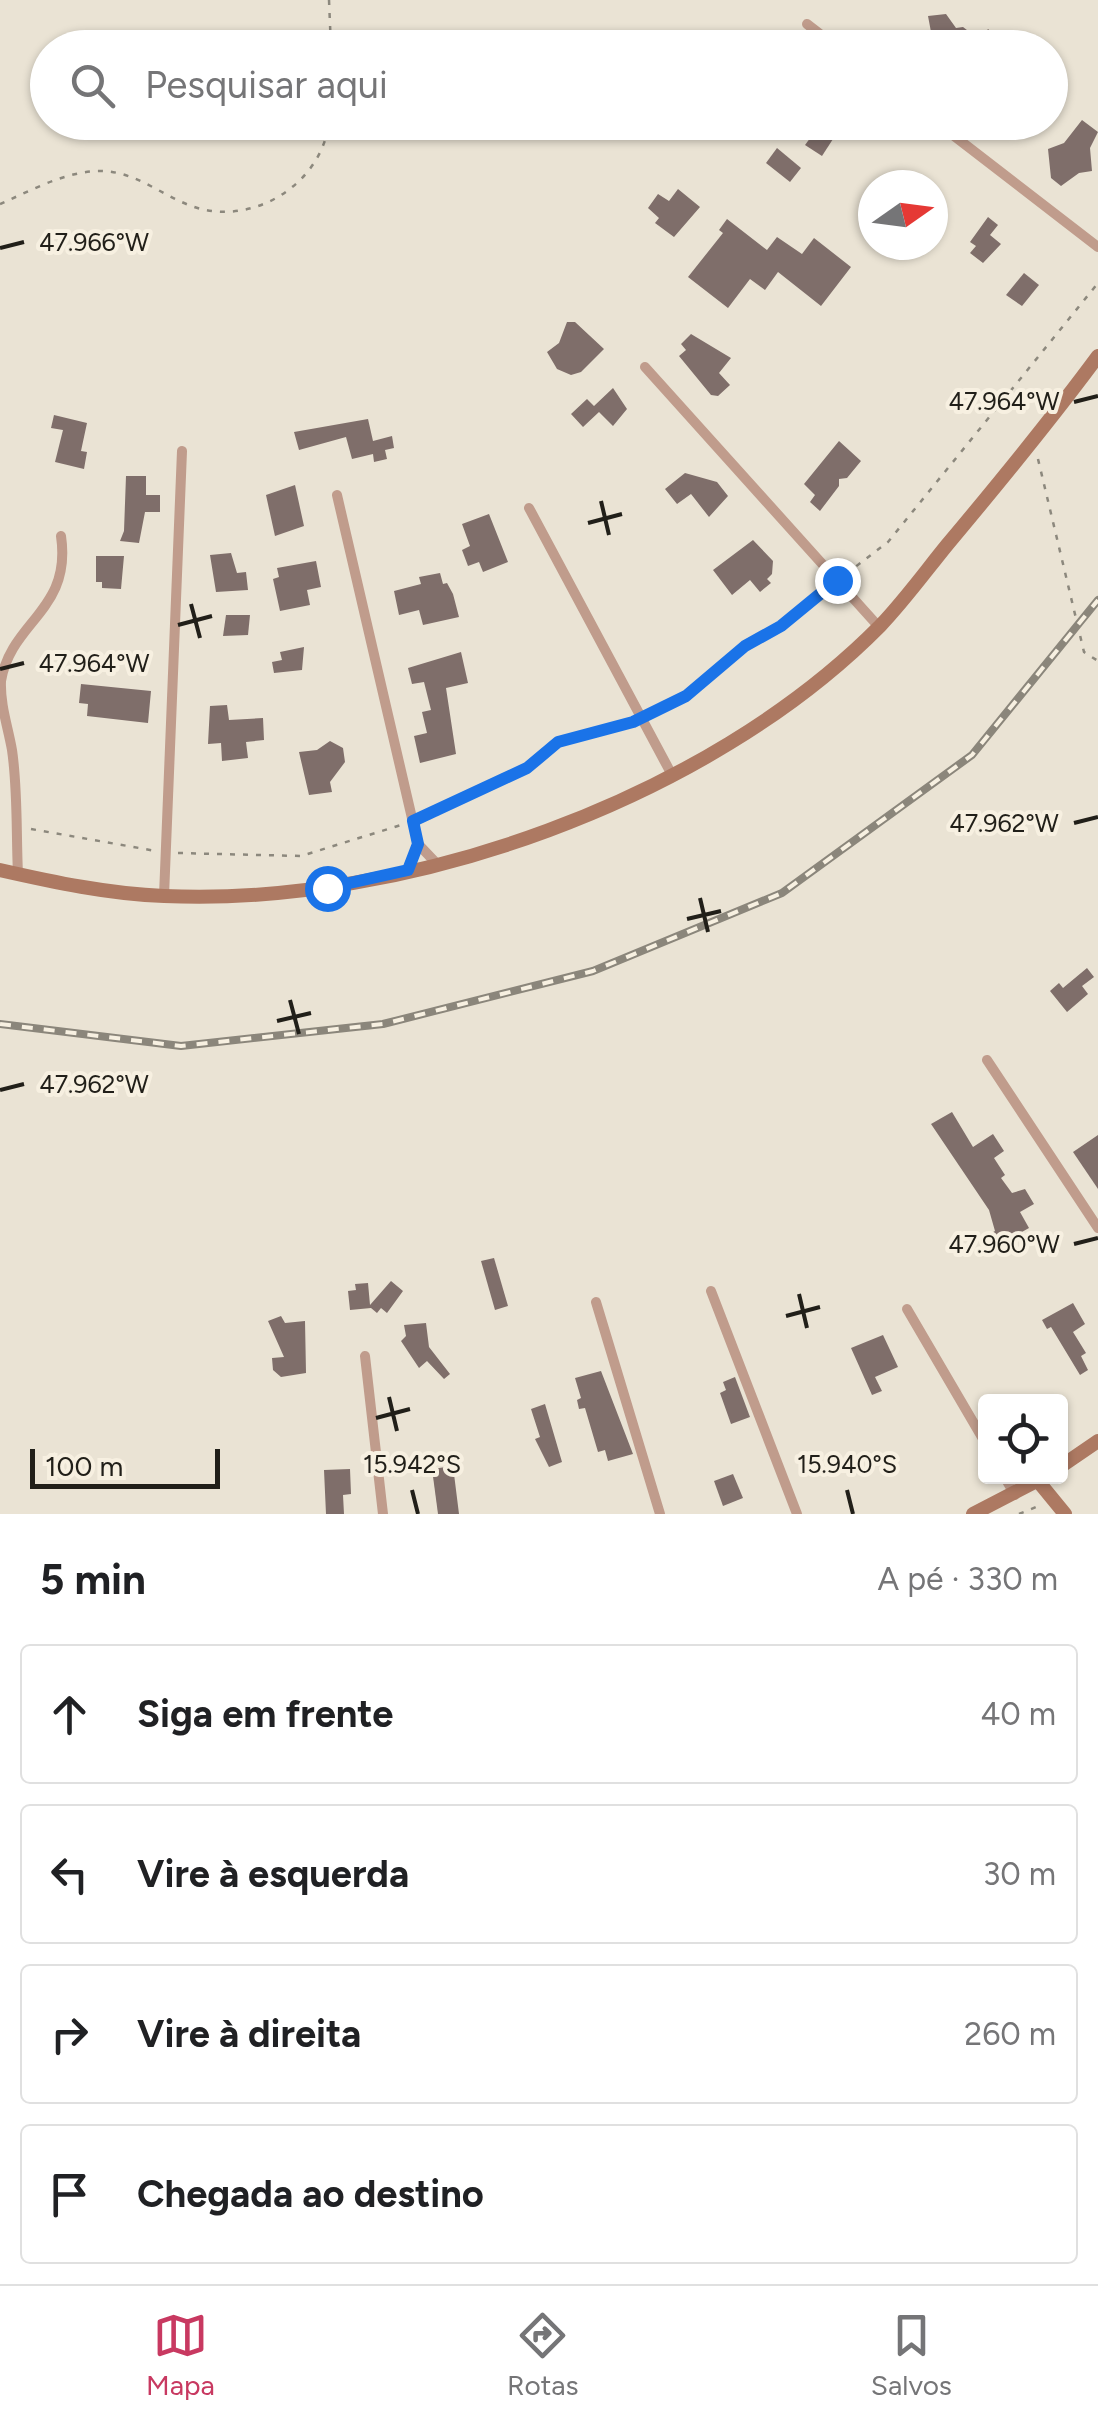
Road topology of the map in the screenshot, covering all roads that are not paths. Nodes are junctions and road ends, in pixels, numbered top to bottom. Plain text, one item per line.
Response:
1 (807, 24) dead end
2 (815, 30) edge
3 (960, 140) edge
4 (1098, 246) edge
5 (1098, 356) edge
6 (645, 367) dead end
7 (182, 452) dead end
8 (337, 494) dead end
9 (528, 508) dead end
10 (61, 536) dead end
11 (879, 627) junction
12 (672, 775) junction
13 (418, 844) junction
14 (437, 864) junction
15 (0, 870) edge
16 (408, 870) junction
17 (18, 874) junction
18 (164, 896) junction
19 (987, 1060) dead end
20 (1098, 1228) edge
21 (711, 1292) dead end
22 (596, 1302) dead end
23 (908, 1309) dead end
24 (365, 1356) dead end
25 (978, 1430) edge
26 (1098, 1442) edge
27 (1068, 1461) edge
28 (1009, 1484) edge
29 (1033, 1484) edge
30 (1045, 1484) edge
31 (1015, 1494) junction
32 (382, 1514) edge
33 (660, 1514) edge
34 (797, 1514) edge
35 (973, 1514) edge
36 (1065, 1514) edge

1 - 2 street
3 - 4 street
5 - 11 street
6 - 11 street
7 - 18 street
8 - 13 street
9 - 12 street
10 - 17 street
11 - 12 street
12 - 14 street
13 - 14 street
13 - 16 street
14 - 16 street
15 - 17 street
16 - 18 street
17 - 18 street
19 - 20 street
21 - 34 street
22 - 33 street
23 - 25 street
24 - 32 street
26 - 27 street
28 - 31 street
29 - 31 street
30 - 36 street
31 - 35 street

